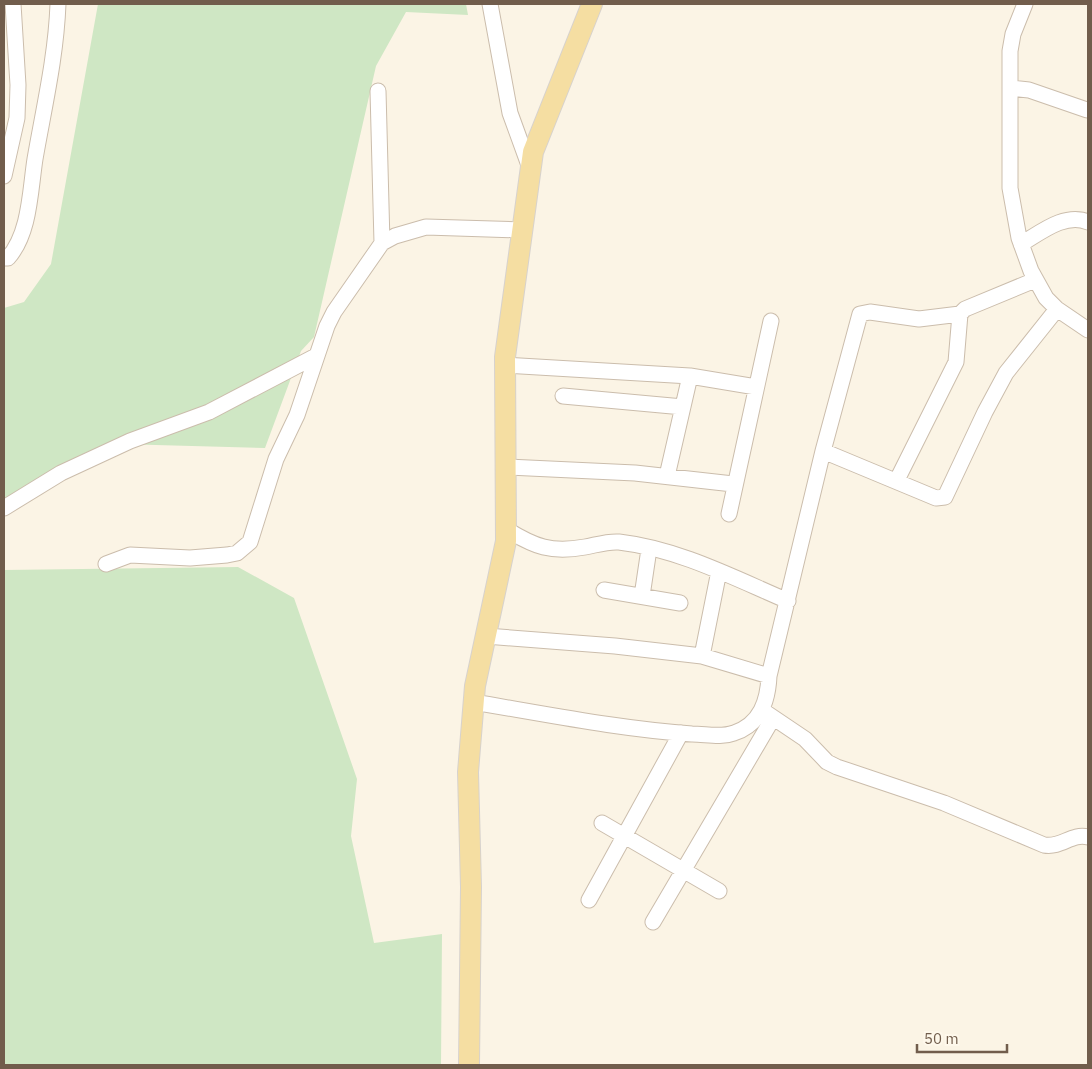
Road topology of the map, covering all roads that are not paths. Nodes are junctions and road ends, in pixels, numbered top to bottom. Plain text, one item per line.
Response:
1 (12, 4) edge
2 (58, 4) edge
3 (490, 4) edge
4 (592, 4) edge
5 (1025, 4) edge
6 (1010, 88) junction
7 (378, 91) dead end
8 (1087, 110) edge
9 (530, 168) junction
10 (4, 176) edge
11 (1088, 222) edge
12 (522, 230) junction
13 (382, 243) junction
14 (1021, 244) junction
15 (4, 258) edge
16 (1035, 280) junction
17 (1057, 309) junction
18 (960, 314) junction
19 (770, 321) dead end
20 (1088, 330) edge
21 (316, 356) junction
22 (505, 365) junction
23 (690, 376) junction
24 (756, 387) junction
25 (563, 396) dead end
26 (683, 407) junction
27 (823, 451) junction
28 (506, 467) junction
29 (667, 476) junction
30 (897, 480) junction
31 (734, 484) junction
32 (4, 508) edge
33 (729, 514) dead end
34 (506, 530) junction
35 (649, 549) junction
36 (106, 564) dead end
37 (719, 571) junction
38 (604, 590) dead end
39 (642, 596) junction
40 (788, 601) junction
41 (680, 602) dead end
42 (486, 636) junction
43 (702, 656) junction
44 (769, 676) junction
45 (473, 702) junction
46 (768, 714) junction
47 (681, 733) junction
48 (602, 823) dead end
49 (625, 835) junction
50 (1088, 837) edge
51 (683, 871) junction
52 (719, 891) dead end
53 (590, 900) dead end
54 (653, 922) dead end
55 (469, 1065) edge

1 - 10 street
2 - 15 street
3 - 9 street
4 - 9 main road
5 - 6 street
6 - 8 street
6 - 14 street
7 - 13 street
9 - 12 main road
11 - 14 street
12 - 13 street
12 - 22 main road
13 - 21 street
14 - 16 street
16 - 17 street
16 - 18 street
17 - 20 street
17 - 30 street
18 - 27 street
18 - 30 street
19 - 24 street
21 - 32 street
21 - 36 street
22 - 23 street
22 - 28 main road
23 - 24 street
23 - 26 street
24 - 31 street
25 - 26 street
26 - 29 street
27 - 30 street
27 - 40 street
28 - 29 street
28 - 34 main road
29 - 31 street
31 - 33 street
34 - 35 street
34 - 42 main road
35 - 37 street
35 - 39 street
37 - 40 street
37 - 43 street
38 - 39 street
39 - 41 street
40 - 44 street
42 - 43 street
42 - 45 main road
43 - 44 street
44 - 46 street
45 - 47 street
45 - 55 main road
46 - 47 street
46 - 50 street
46 - 51 street
47 - 49 street
48 - 49 street
49 - 51 street
49 - 53 street
51 - 52 street
51 - 54 street

